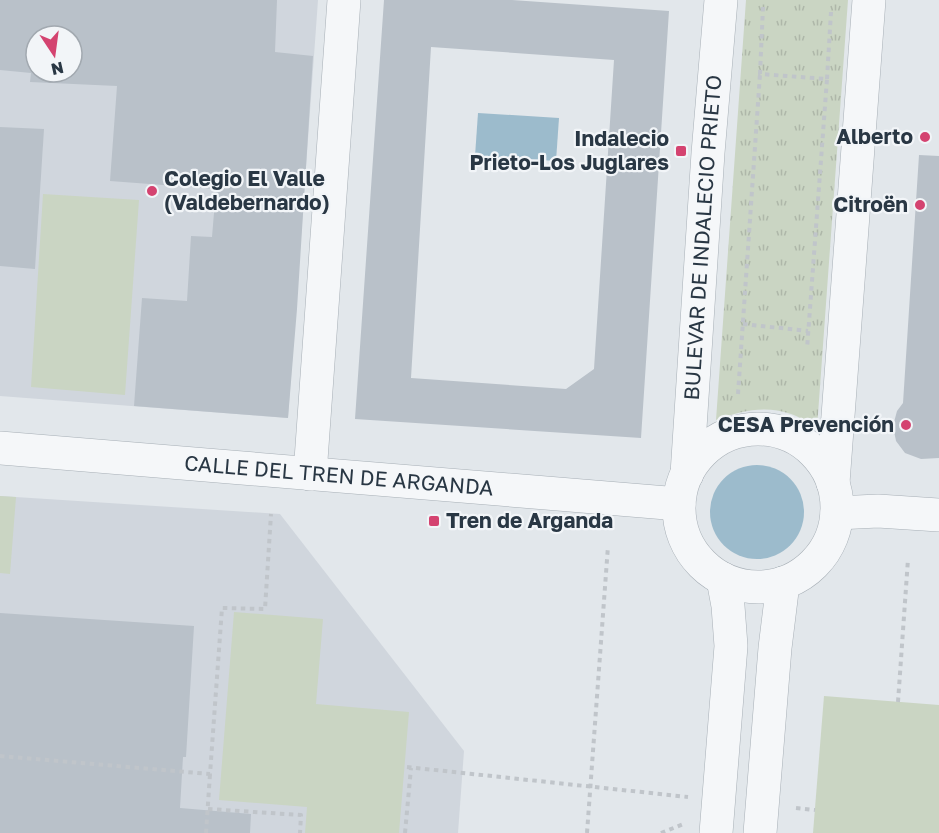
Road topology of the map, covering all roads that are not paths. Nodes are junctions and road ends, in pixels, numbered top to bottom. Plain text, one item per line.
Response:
1 (344, 0) edge
2 (721, 0) edge
3 (869, 0) edge
4 (0, 448) edge
5 (310, 474) junction
6 (683, 489) junction
7 (835, 498) junction
8 (939, 515) edge
9 (723, 579) junction
10 (783, 583) junction
11 (703, 827) edge
12 (760, 833) edge

1 - 5 street
2 - 6 street, BULEVAR DE INDALECIO PRIETO
3 - 7 street
4 - 5 street, CALLE DEL TREN DE ARGANDA
5 - 6 street, CALLE DEL TREN DE ARGANDA
6 - 7 street
6 - 9 street
7 - 8 street
7 - 10 street
9 - 10 street
9 - 11 street
10 - 12 street

